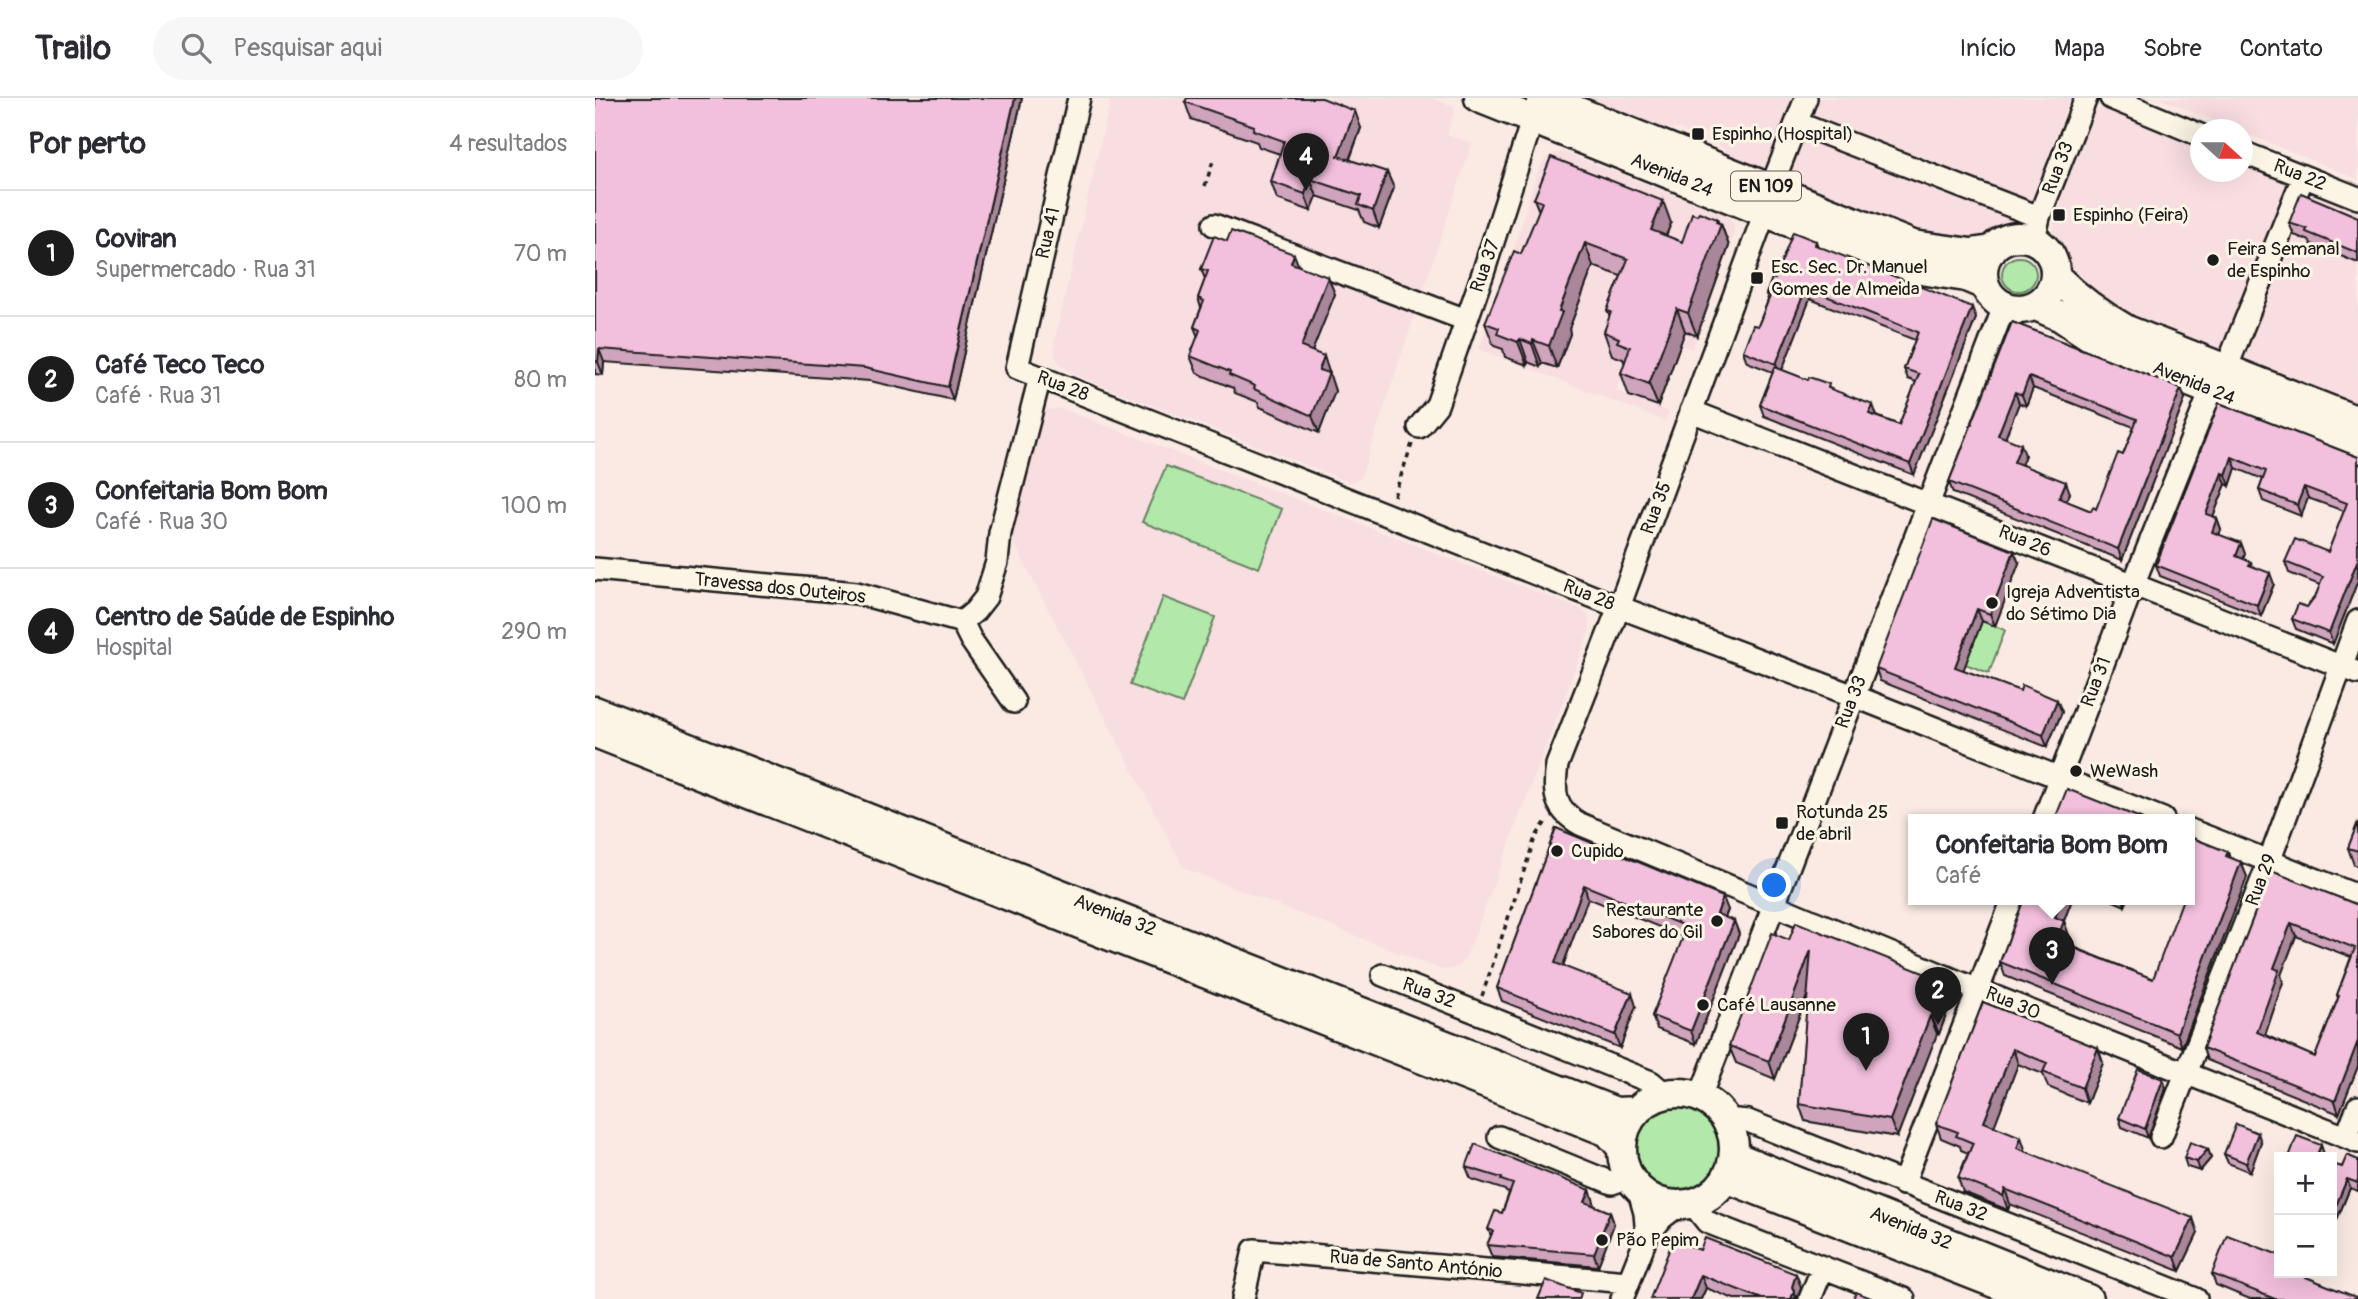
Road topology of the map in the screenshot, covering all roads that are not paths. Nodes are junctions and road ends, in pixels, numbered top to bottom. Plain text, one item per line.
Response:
1 (1079, 98) edge
2 (1479, 98) edge
3 (1806, 98) edge
4 (2086, 98) edge
5 (2111, 98) edge
6 (1539, 105) edge
7 (1797, 123) junction
8 (2190, 131) edge
9 (2253, 157) edge
10 (2303, 177) junction
11 (2358, 198) edge
12 (1768, 200) junction
13 (1214, 225) dead end
14 (2037, 229) junction
15 (1992, 250) junction
16 (2056, 277) junction
17 (1985, 285) junction
18 (2036, 306) junction
19 (2004, 307) junction
20 (1467, 320) junction
21 (1017, 368) joint
22 (1040, 377) junction
23 (2219, 380) junction
24 (1691, 411) junction
25 (2358, 421) edge
26 (1419, 427) dead end
27 (2358, 449) edge
28 (1929, 503) junction
29 (595, 569) edge
30 (2133, 585) junction
31 (1619, 607) junction
32 (2358, 621) edge
33 (963, 622) junction
34 (2349, 670) edge
35 (1854, 696) junction
36 (1014, 702) dead end
37 (595, 711) edge
38 (595, 733) edge
39 (2060, 777) junction
40 (1559, 804) joint
41 (2046, 814) edge
42 (2151, 814) edge
43 (2195, 832) edge
44 (2269, 862) junction
45 (2358, 896) edge
46 (1773, 904) junction
47 (2011, 905) edge
48 (1383, 975) dead end
49 (1979, 990) junction
50 (2187, 1073) junction
51 (1665, 1094) junction
52 (1700, 1097) junction
53 (2358, 1107) edge
54 (1637, 1111) junction
55 (1725, 1119) junction
56 (1499, 1137) dead end
57 (2161, 1137) dead end
58 (2352, 1140) edge
59 (1622, 1148) junction
60 (1730, 1167) junction
61 (1634, 1182) junction
62 (1903, 1184) junction
63 (1686, 1204) junction
64 (1647, 1236) junction
65 (1823, 1267) junction
66 (1625, 1291) edge
67 (1243, 1299) edge
68 (1810, 1299) edge
69 (1904, 1299) edge
70 (2035, 1299) edge
71 (2088, 1299) edge
72 (2196, 1299) edge

1 - 21 street, Rua 41
2 - 6 main road, Avenida 24 / EN 109
3 - 7 street, Rua 35
4 - 14 street, Rua 33
5 - 8 street
6 - 12 main road, Avenida 24 / EN 109
6 - 20 street, Rua 37
7 - 12 street, Rua 35
7 - 14 street
9 - 10 street, Rua 22
10 - 11 street, Rua 22
10 - 23 street, Rua 31
12 - 15 main road, Avenida 24 / EN 109
12 - 17 main road, Avenida 24 / EN 109
12 - 24 street, Rua 35
13 - 20 street
14 - 15 main road, Avenida 24 / EN 109
14 - 16 main road, Avenida 24
15 - 17 main road
16 - 18 main road
16 - 23 main road, Avenida 24
17 - 19 main road
18 - 19 main road, Avenida 24
18 - 23 main road, Avenida 24
19 - 28 street, Rua 33
20 - 26 street, Rua 37
21 - 22 street, Rua 28
22 - 31 street, Rua 28
22 - 33 street
23 - 25 main road, Avenida 24
23 - 27 main road, Avenida 24
23 - 30 street, Rua 31
24 - 28 street, Rua 26
24 - 31 street, Rua 35
28 - 30 street, Rua 26
28 - 35 street, Rua 33
29 - 33 street, Travessa dos Outeiros
30 - 34 street, Rua 26
30 - 39 street, Rua 31
31 - 35 street, Rua 28
31 - 40 street, Rua 35
32 - 34 street, Rua 29
33 - 36 street
34 - 44 street, Rua 29
35 - 39 street, Rua 28
35 - 46 street, Rua 33
37 - 54 main road, Avenida 32
38 - 59 main road, Avenida 32
39 - 41 street, Rua 31
39 - 42 street, Rua 28
40 - 46 street, Rua 30
43 - 44 street
44 - 45 street
44 - 50 street, Rua 29
46 - 49 street, Rua 30
46 - 52 street, Rua 33
47 - 49 street
48 - 51 street, Rua 32
49 - 50 street, Rua 30
49 - 62 street
50 - 57 street, Rua 29
50 - 58 street, Rua 30
51 - 52 main road
51 - 54 main road
52 - 55 main road
53 - 58 street
54 - 59 main road
55 - 60 main road
55 - 62 street, Rua 32
56 - 61 street
59 - 61 main road
60 - 63 main road
60 - 70 main road, Avenida 32
60 - 71 main road, Avenida 32
61 - 63 main road
61 - 64 street
62 - 72 street, Rua 32
63 - 64 street
63 - 65 street
64 - 66 street
65 - 68 street
65 - 69 street
66 - 67 street, Rua de Santo António

